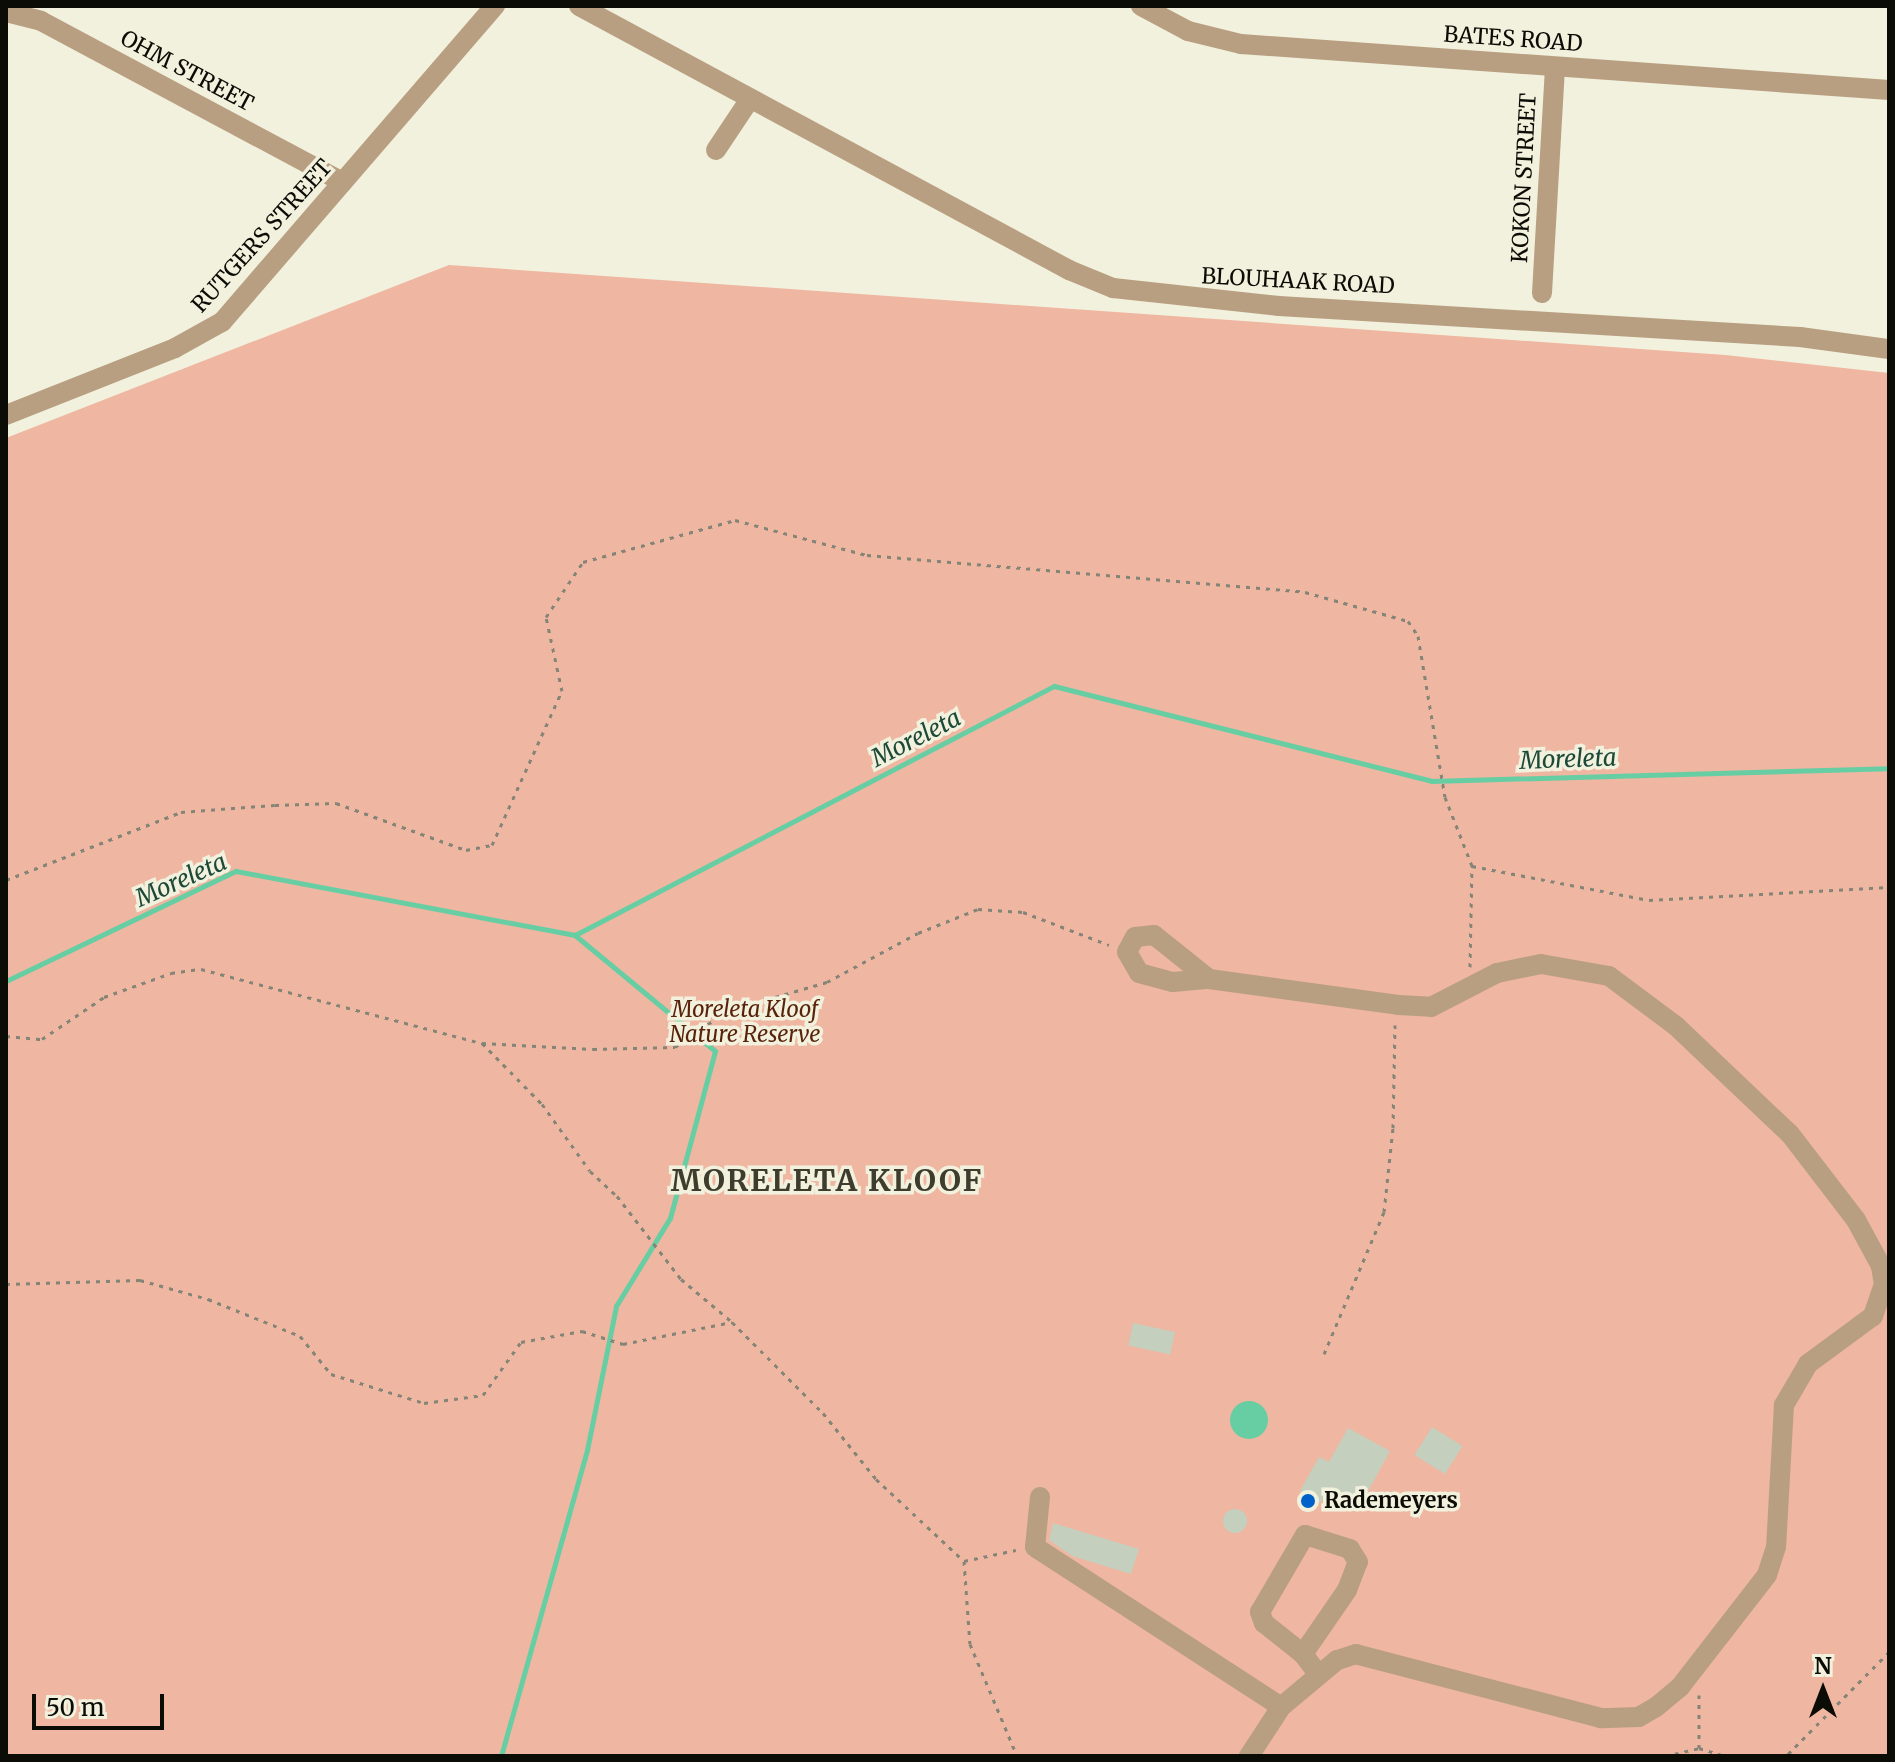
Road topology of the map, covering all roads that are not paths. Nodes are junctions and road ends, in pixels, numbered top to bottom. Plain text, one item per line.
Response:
1 (495, 6) edge
2 (579, 6) edge
3 (1141, 6) edge
4 (6, 12) edge
5 (1555, 67) junction
6 (1889, 90) edge
7 (750, 99) junction
8 (716, 150) dead end
9 (343, 182) junction
10 (1542, 293) dead end
11 (1889, 349) edge
12 (6, 415) edge
13 (1209, 979) junction
14 (1040, 1497) dead end
15 (1303, 1654) junction
16 (1318, 1674) junction
17 (1281, 1707) junction
18 (1249, 1756) edge

1 - 9 street, RUTGERS STREET
2 - 7 street, BLOUHAAK ROAD
3 - 5 street, BATES ROAD
4 - 9 street, OHM STREET
5 - 6 street, BATES ROAD
5 - 10 street, KOKON STREET
7 - 8 street
7 - 11 street, BLOUHAAK ROAD
9 - 12 street, RUTGERS STREET
13 - 13 street
13 - 16 street
14 - 17 street
15 - 15 street
15 - 16 street
16 - 17 street
17 - 18 street

